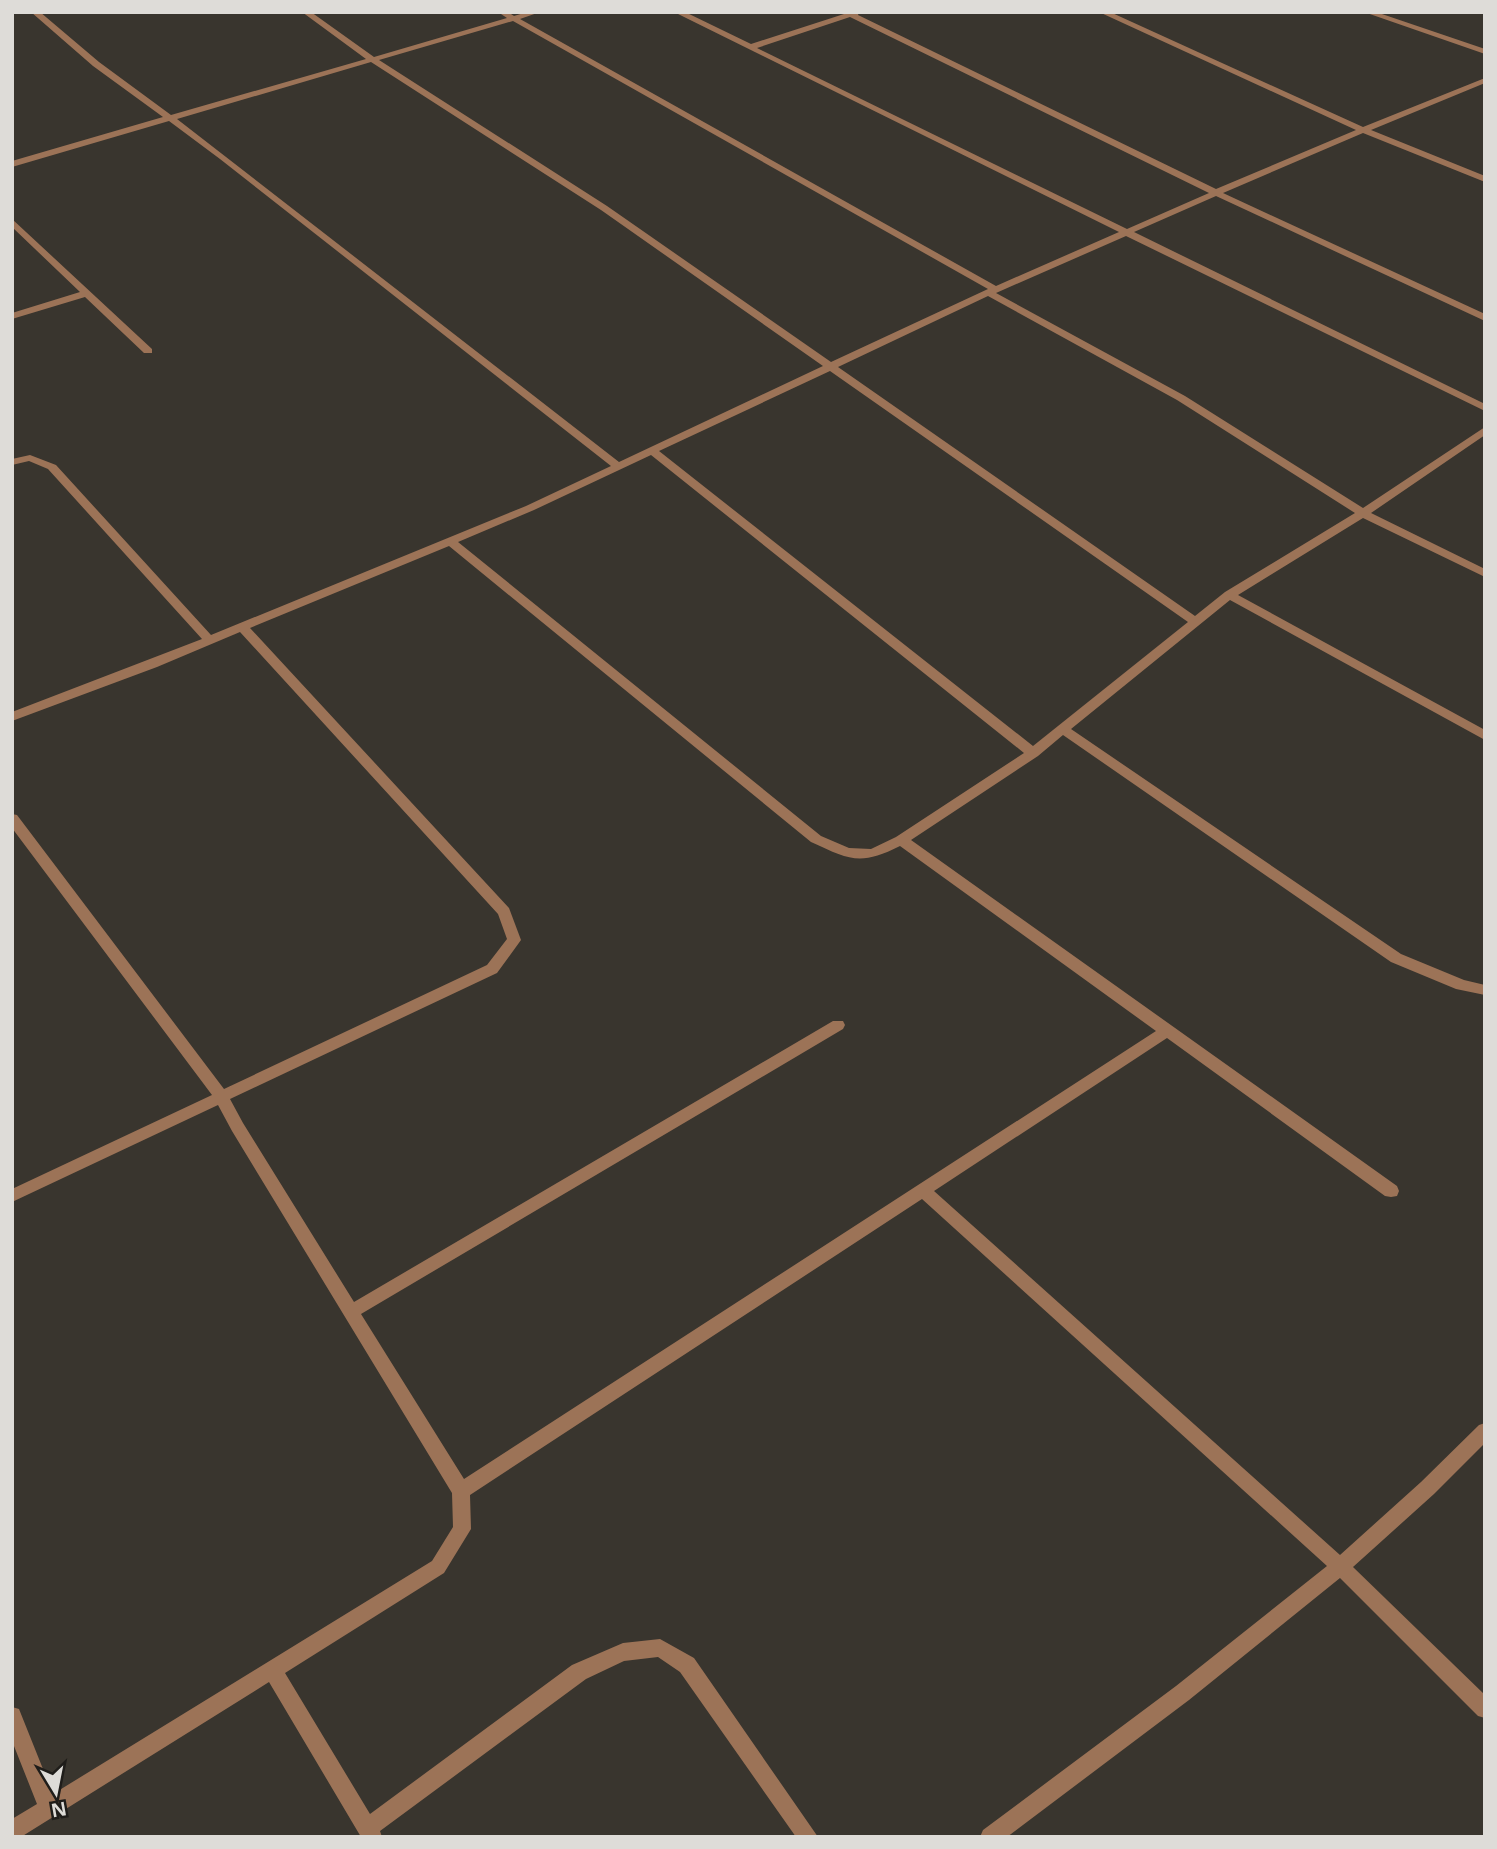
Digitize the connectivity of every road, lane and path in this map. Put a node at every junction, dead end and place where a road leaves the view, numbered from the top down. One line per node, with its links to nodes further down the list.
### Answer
1 (35, 12): 14 (street)
2 (306, 12): 12 (street)
3 (502, 12): 9 (street)
4 (537, 12): 9 (street)
5 (678, 12): 10 (street)
6 (1104, 12): 15 (street)
7 (1368, 12): 11 (street)
8 (851, 13): 10 (street); 18 (street)
9 (514, 19): 12 (street); 21 (street)
10 (751, 47): 20 (street)
11 (1485, 52)
12 (373, 60): 14 (street); 26 (street)
13 (1485, 80): 15 (street)
14 (172, 119): 16 (street); 31 (street)
15 (1363, 130): 17 (street); 18 (street)
16 (12, 164)
17 (1485, 179)
18 (1216, 193): 20 (street); 24 (street)
19 (12, 222): 22 (street)
20 (1128, 232): 21 (street); 27 (street)
21 (992, 291): 26 (street); 32 (street)
22 (87, 293): 23 (street); 25 (street)
23 (12, 316)
24 (1485, 317)
25 (148, 351)
26 (828, 368): 29 (street); 36 (street)
27 (1485, 408)
28 (1485, 430): 32 (street)
29 (652, 451): 31 (street); 42 (street)
30 (12, 462): 38 (street)
31 (618, 466): 33 (street)
32 (1363, 513): 34 (street); 35 (street)
33 (450, 541): 37 (street); 44 (street)
34 (1485, 574)
35 (1229, 595): 36 (street); 41 (street)
36 (1195, 622): 40 (street)
37 (242, 627): 38 (street); 48 (street)
38 (209, 640): 39 (street)
39 (12, 717)
40 (1064, 730): 42 (street); 45 (street)
41 (1485, 736)
42 (1033, 753): 44 (street)
43 (12, 818): 48 (street)
44 (901, 840): 47 (street)
45 (1485, 990)
46 (838, 1025): 52 (street)
47 (1167, 1031): 49 (street); 50 (street)
48 (222, 1096): 51 (street); 52 (street)
49 (923, 1191): 54 (street); 55 (street)
50 (1391, 1191)
51 (12, 1196)
52 (351, 1312): 54 (street)
53 (1485, 1431): 55 (street)
54 (461, 1491): 56 (street)
55 (1342, 1568): 57 (street); 63 (street)
56 (272, 1669): 59 (street); 61 (street)
57 (1485, 1709)
58 (12, 1716): 59 (street)
59 (48, 1807): 60 (street)
60 (12, 1831)
61 (370, 1832): 62 (street)
62 (808, 1837)
63 (990, 1837)

